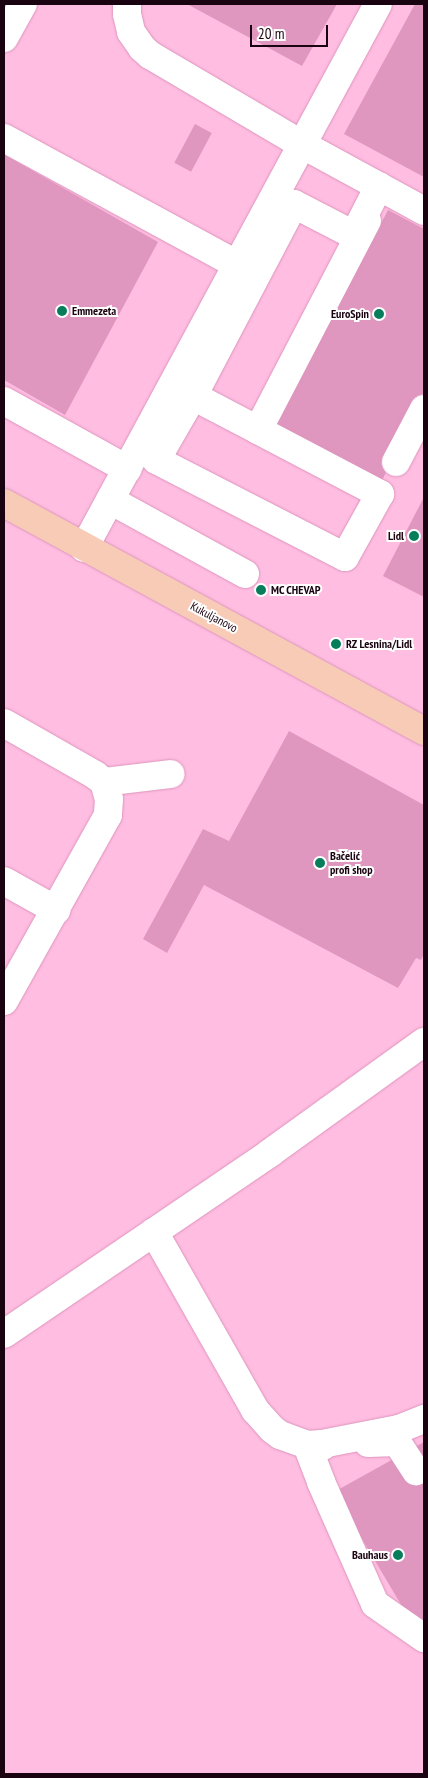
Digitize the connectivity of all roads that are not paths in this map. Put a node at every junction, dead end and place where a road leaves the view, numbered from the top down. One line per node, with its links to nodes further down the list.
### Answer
1 (23, 4): 4 (street)
2 (127, 4): 6 (street)
3 (378, 4): 6 (street)
4 (4, 38)
5 (4, 138): 9 (street)
6 (303, 145): 7 (street); 9 (street)
7 (381, 188): 8 (street); 10 (street); 13 (street)
8 (424, 211)
9 (238, 265): 10 (street)
10 (183, 391): 13 (street); 13 (street); 15 (street)
11 (4, 401): 15 (street)
12 (424, 409): 14 (street)
13 (258, 430)
14 (396, 462)
15 (127, 469): 16 (street)
16 (110, 500): 18 (street); 19 (street)
17 (4, 503): 18 (main road, Kukuljanovo)
18 (84, 548): 21 (main road, Kukuljanovo)
19 (245, 574)
20 (4, 723): 23 (street)
21 (424, 731)
22 (171, 774): 23 (street)
23 (104, 782): 25 (street)
24 (4, 881): 25 (street)
25 (56, 910): 26 (street)
26 (4, 1001)
27 (424, 1042): 28 (street)
28 (154, 1232): 29 (street); 31 (street)
29 (4, 1334)
30 (424, 1419): 31 (street)
31 (307, 1445): 32 (street); 33 (street)
32 (416, 1471)
33 (424, 1638)

